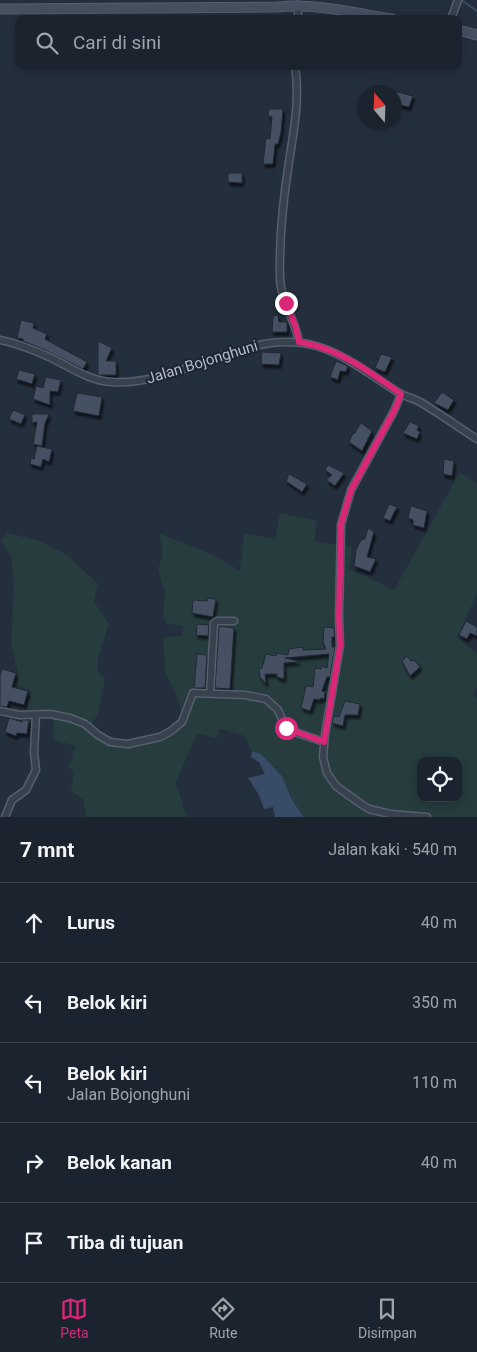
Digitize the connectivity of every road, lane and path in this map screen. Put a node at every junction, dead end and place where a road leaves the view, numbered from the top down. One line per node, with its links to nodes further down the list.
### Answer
1 (457, 1): 7 (street)
2 (128, 4): 3 (street); 4 (street)
3 (298, 5): 5 (street); 6 (street)
4 (0, 9)
5 (298, 15)
6 (372, 15)
7 (452, 15)
8 (462, 31): 9 (street)
9 (477, 35)
10 (295, 70): 12 (street)
11 (0, 340): 12 (street, Jalan Bojonghuni)
12 (299, 342): 13 (street, Jalan Bojonghuni)
13 (401, 394): 14 (street, Jalan Bojonghuni); 19 (street)
14 (477, 439)
15 (234, 621): 16 (street)
16 (210, 693): 18 (street); 19 (street)
17 (0, 710): 18 (street)
18 (36, 715): 20 (street)
19 (324, 742): 21 (street)
20 (5, 817)
21 (426, 817)

